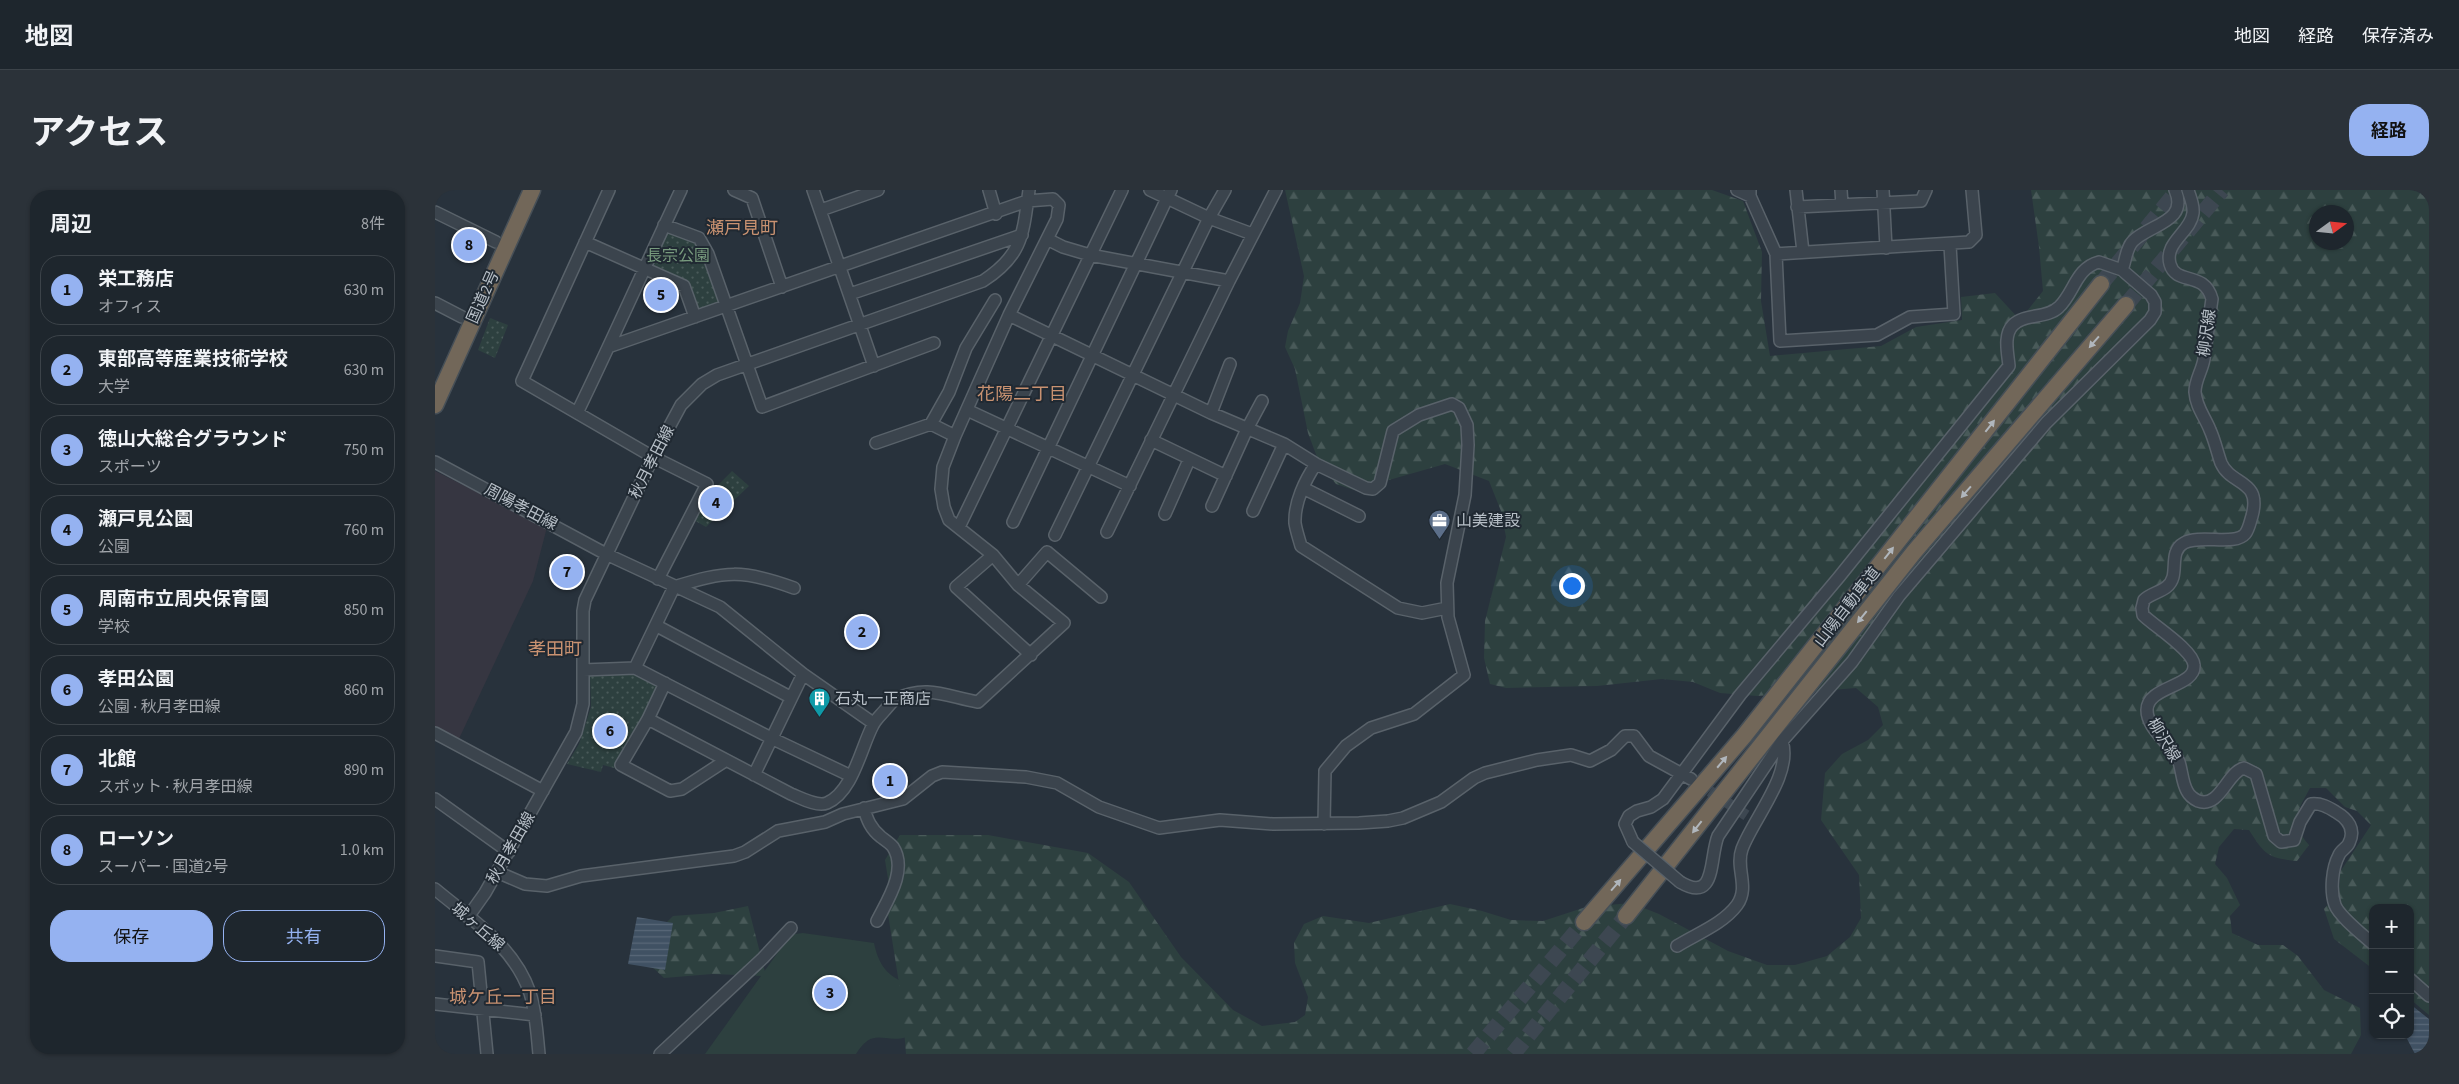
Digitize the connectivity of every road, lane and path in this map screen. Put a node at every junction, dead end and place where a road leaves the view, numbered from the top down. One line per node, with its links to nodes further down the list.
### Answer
1 (519, 190): 35 (highway, 国道2号)
2 (532, 190): 70 (highway, 国道2号)
3 (609, 190): 36 (street)
4 (681, 190): 31 (street)
5 (734, 190): 49 (street)
6 (813, 190): 27 (street)
7 (878, 190): 27 (street)
8 (989, 190): 29 (street)
9 (1122, 190): 41 (street)
10 (1150, 190): 22 (street)
11 (1225, 190): 30 (street)
12 (1276, 190): 32 (street)
13 (1737, 190): 21 (street)
14 (1796, 190): 26 (street)
15 (1841, 190): 25 (street)
16 (1883, 190): 24 (street)
17 (1925, 190): 24 (street)
18 (1972, 190): 37 (street)
19 (2175, 190): 45 (street)
20 (2188, 190): 134 (street, 柳沢線)
21 (1750, 193): 40 (street)
22 (1169, 194): 30 (street); 42 (street)
23 (1028, 196): 29 (street); 33 (street, 秋月孝田線); 34 (street)
24 (1883, 203): 25 (street); 38 (street)
25 (1842, 205): 26 (street)
26 (1797, 207): 39 (street)
27 (821, 210): 44 (street)
28 (435, 212): 35 (street)
29 (996, 214): 44 (street)
30 (1209, 218): 32 (street); 46 (street)
31 (664, 225): 43 (street); 53 (street)
32 (1253, 234): 47 (street)
33 (1022, 235): 50 (street); 58 (street, 秋月孝田線)
34 (1047, 239): 41 (street); 55 (street)
35 (496, 242): 56 (highway, 国道2号)
36 (585, 242): 43 (street); 72 (street)
37 (1950, 245): 38 (street); 40 (street)
38 (1887, 248): 39 (street)
39 (1803, 252): 40 (street)
40 (1776, 254)
41 (1090, 255): 42 (street); 59 (street)
42 (1136, 263): 46 (street); 62 (street)
43 (643, 267): 57 (street); 61 (street)
44 (839, 267): 49 (street); 50 (street)
45 (2122, 270): 117 (street); 121 (street)
46 (1182, 272): 47 (street); 66 (street)
47 (1229, 281): 68 (street)
48 (2101, 284): 132 (highway, 山陽自動車道, one-way to 48)
49 (782, 287): 53 (street)
50 (850, 294): 58 (street)
51 (995, 300): 74 (street)
52 (435, 303): 56 (street)
53 (725, 305): 57 (street); 63 (street)
54 (2126, 305): 129 (highway, 山陽自動車道, one-way to 129)
55 (1009, 315): 59 (street); 71 (street)
56 (462, 317): 67 (highway, 国道2号)
57 (695, 317): 61 (street)
58 (859, 324): 63 (street, 秋月孝田線); 65 (street)
59 (1051, 335): 62 (street); 75 (street)
60 (934, 343): 65 (street)
61 (611, 346): 72 (street)
62 (1092, 356): 66 (street); 81 (street)
63 (745, 364): 65 (street); 82 (street, 秋月孝田線)
64 (1230, 364): 73 (street)
65 (874, 366)
66 (1134, 374): 68 (street); 86 (street)
67 (435, 378)
68 (1173, 394): 73 (street); 78 (street)
69 (1262, 401): 76 (street)
70 (435, 405)
71 (967, 410): 75 (street); 77 (street)
72 (577, 413): 82 (street)
73 (1211, 413): 76 (street)
74 (931, 424): 77 (street); 79 (street)
75 (1007, 429): 81 (street); 95 (street)
76 (1247, 429): 80 (street); 87 (street)
77 (955, 436): 95 (street)
78 (1151, 440): 83 (street); 88 (street)
79 (876, 443)
80 (1284, 444): 85 (street); 91 (street)
81 (1048, 448): 86 (street); 94 (street)
82 (653, 457): 98 (street, 秋月孝田線); 100 (street)
83 (1189, 460): 87 (street); 92 (street)
84 (435, 462): 98 (street, 周陽孝田線)
85 (1316, 464): 89 (street); 105 (street)
86 (1088, 468): 88 (street); 97 (street)
87 (1226, 476): 90 (street)
88 (1130, 486): 96 (street)
89 (1303, 488): 93 (street); 105 (street)
90 (1212, 506)
91 (1253, 511)
92 (1165, 514)
93 (1359, 516)
94 (1013, 522)
95 (959, 526): 99 (street)
96 (1107, 532)
97 (1055, 535)
98 (606, 554): 100 (street, 周陽孝田線); 109 (street, 秋月孝田線)
99 (993, 556): 101 (street); 107 (street)
100 (659, 579): 102 (street, 周陽孝田線)
101 (1018, 585): 104 (street); 107 (street)
102 (674, 586): 103 (street); 106 (street); 110 (street, 周陽孝田線)
103 (794, 588)
104 (1101, 597)
105 (1447, 608): 125 (street)
106 (657, 626): 108 (street); 112 (street)
107 (1031, 655): 114 (street)
108 (635, 668): 109 (street); 111 (street)
109 (583, 670): 122 (street, 秋月孝田線)
110 (803, 674): 112 (street); 114 (street, 周陽孝田線)
111 (665, 683): 113 (street); 116 (street)
112 (790, 697): 116 (street)
113 (648, 719): 118 (street); 118 (street)
114 (873, 723): 120 (street)
115 (435, 733): 122 (street)
116 (771, 738): 119 (street); 120 (street)
117 (1782, 741): 121 (street, bridge); 135 (street)
118 (725, 762): 119 (street)
119 (754, 775): 120 (street)
120 (851, 776)
121 (1686, 777): 125 (street)
122 (543, 791): 126 (street, 秋月孝田線)
123 (435, 798): 126 (street)
124 (864, 808): 125 (street); 127 (street); 131 (street)
125 (1324, 824)
126 (509, 852): 127 (street, 秋月孝田線)
127 (497, 872): 130 (street, 秋月孝田線)
128 (435, 890): 130 (street, 城ヶ丘線)
129 (1626, 916)
130 (468, 917): 141 (street, 城ヶ丘線)
131 (877, 921)
132 (1584, 922)
133 (791, 928): 144 (street)
134 (2369, 940)
135 (1677, 946)
136 (435, 956): 140 (street)
137 (2414, 983): 138 (street)
138 (2429, 996)
139 (435, 1004): 140 (street)
140 (483, 1010): 141 (street); 142 (street)
141 (535, 1015): 143 (street, 城ヶ丘線)
142 (487, 1054)
143 (539, 1054)
144 (660, 1054)

